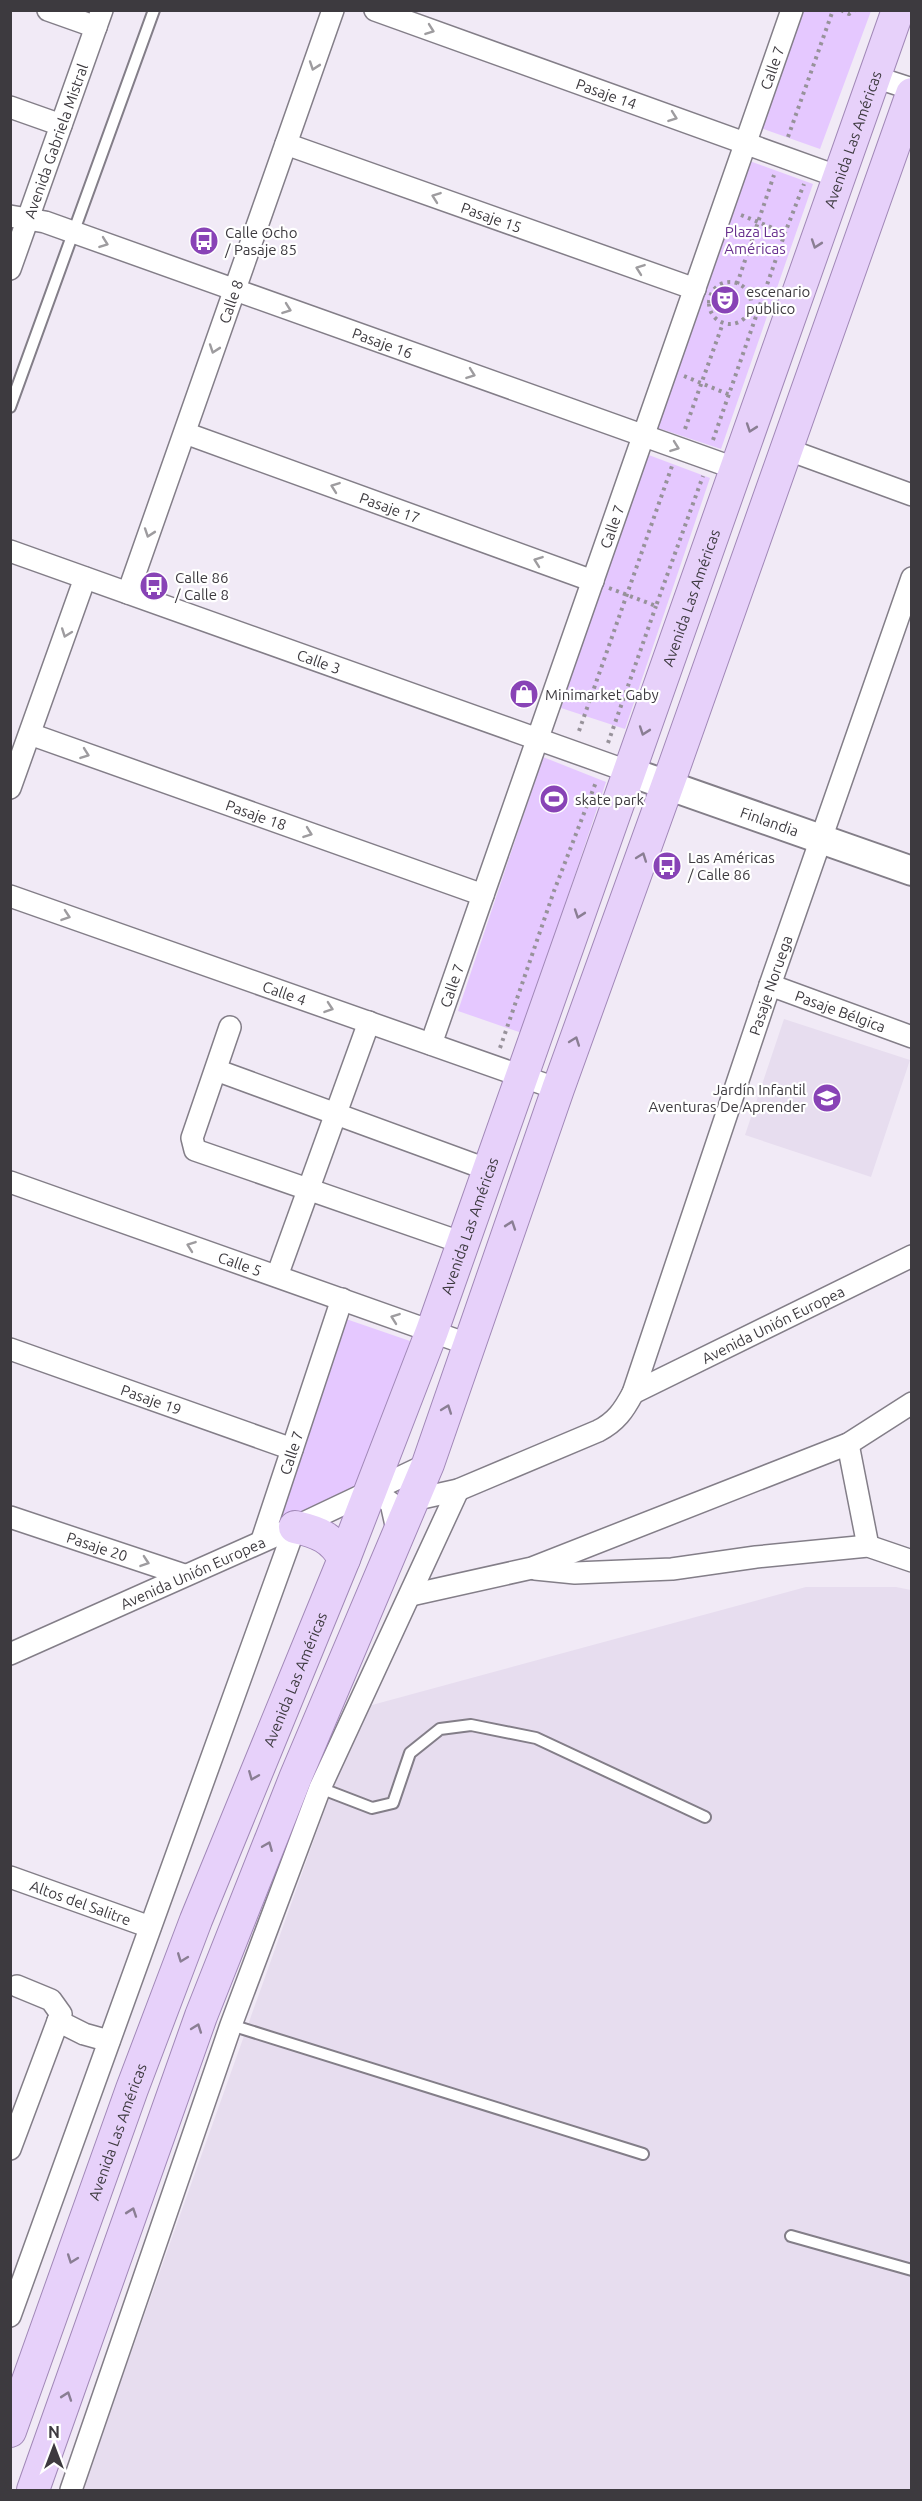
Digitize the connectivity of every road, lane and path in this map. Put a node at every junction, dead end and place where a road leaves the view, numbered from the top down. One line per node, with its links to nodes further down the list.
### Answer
1 (48, 10): 9 (street)
2 (154, 10): 21 (lane)
3 (333, 10): 15 (street, Calle 8, one-way to 15)
4 (375, 10): 16 (street, Pasaje 14, one-way to 16)
5 (792, 10): 16 (street, Calle 7)
6 (841, 10): 7 (path)
7 (855, 10)
8 (898, 10): 10 (main road, Avenida Las Américas)
9 (99, 19): 14 (street, Avenida Gabriela Mistral)
10 (875, 76): 11 (street); 18 (main road, Avenida Las Américas)
11 (912, 89)
12 (912, 94): 35 (main road)
13 (10, 107): 14 (street)
14 (61, 125): 20 (street, Avenida Gabriela Mistral)
15 (286, 144): 24 (street, Pasaje 15, one-way to 15); 25 (street, Calle 8)
16 (745, 144): 18 (street, Pasaje 14); 19 (street, Calle 7)
17 (807, 177): 22 (path)
18 (839, 177): 37 (main road, Avenida Las Américas, one-way to 37)
19 (723, 207): 22 (path); 24 (street, Calle 7)
20 (19, 218): 21 (street, Pasaje 16); 23 (street, Avenida Gabriela Mistral)
21 (74, 233): 25 (street, Pasaje 16, one-way to 25); 30 (lane)
22 (785, 233): 29 (path)
23 (10, 269)
24 (695, 289): 27 (street, Calle 7)
25 (235, 290): 31 (street, Calle 8, one-way to 31); 32 (street, Pasaje 16, one-way to 32)
26 (723, 323): 26 (path); 28 (path)
27 (666, 371): 28 (path); 32 (street, Calle 7)
28 (701, 382): 29 (path); 33 (path)
29 (730, 395): 34 (path)
30 (10, 407)
31 (185, 433): 43 (street, Pasaje 17, one-way to 31); 44 (street, Calle 8, one-way to 44)
32 (644, 436): 37 (street, Pasaje 16, one-way to 37); 43 (street, Calle 7)
33 (682, 438)
34 (710, 449)
35 (786, 449): 39 (street); 53 (main road)
36 (673, 461): 45 (path)
37 (737, 469): 51 (main road, Avenida Las Américas, one-way to 51)
38 (705, 470): 46 (path)
39 (912, 495)
40 (10, 551): 41 (street, Calle 3)
41 (85, 578): 44 (street, Calle 3); 48 (street, one-way to 48)
42 (912, 578): 55 (street, Pasaje Noruega)
43 (593, 581): 45 (path); 49 (street, Calle 7)
44 (128, 593): 49 (street, Calle 3)
45 (627, 595): 46 (path); 47 (path)
46 (656, 606): 50 (path)
47 (579, 731)
48 (30, 734): 54 (street); 57 (street, Pasaje 18, one-way to 57)
49 (538, 739): 51 (street, Calle 3); 57 (street, Calle 7)
50 (608, 743)
51 (630, 772): 53 (street, Finlandia); 66 (main road, Avenida Las Américas, one-way to 66)
52 (598, 777): 64 (path)
53 (668, 785): 55 (street, Finlandia); 67 (main road, one-way to 53)
54 (10, 788)
55 (821, 839): 56 (street, Finlandia); 59 (street, Pasaje Noruega)
56 (912, 871)
57 (483, 895): 63 (street, Calle 7)
58 (10, 896): 60 (street, Calle 4, one-way to 60)
59 (770, 985): 62 (street, Pasaje Bélgica); 79 (street, Pasaje Noruega)
60 (369, 1022): 63 (street, Calle 4); 68 (street)
61 (230, 1027): 65 (street)
62 (912, 1037)
63 (431, 1044): 64 (street, Calle 4)
64 (493, 1066): 66 (street, Calle 4)
65 (216, 1070): 68 (street); 71 (street)
66 (522, 1076): 67 (street, Calle 4); 69 (main road, Avenida Las Américas)
67 (558, 1089): 77 (main road, one-way to 67)
68 (334, 1114): 69 (street); 71 (street)
69 (489, 1170): 72 (main road, Avenida Las Américas)
70 (10, 1182): 74 (street, Calle 5, one-way to 70)
71 (307, 1188): 72 (street); 74 (street)
72 (464, 1243): 76 (main road, Avenida Las Américas)
73 (912, 1256): 79 (street, Avenida Unión Europea)
74 (277, 1276): 75 (street, Calle 5)
75 (342, 1299): 76 (street, Calle 5, one-way to 75); 82 (street, Calle 7)
76 (432, 1331): 77 (street, Calle 5); 84 (main road, Avenida Las Américas)
77 (470, 1345): 83 (main road, one-way to 77)
78 (10, 1349): 82 (street, Pasaje 19)
79 (633, 1393): 85 (street, Pasaje Noruega)
80 (912, 1403): 81 (street)
81 (848, 1444): 91 (street); 94 (street)
82 (292, 1449): 90 (street, Calle 7)
83 (428, 1464): 84 (street, Avenida Unión Europea); 86 (main road)
84 (371, 1489): 88 (street, Avenida Unión Europea); 89 (street); 92 (main road, Avenida Las Américas)
85 (458, 1490): 86 (street, Pasaje Noruega); 96 (street)
86 (414, 1500): 89 (main road)
87 (10, 1516): 95 (street, Pasaje 20, one-way to 95)
88 (295, 1527): 90 (street, Avenida Unión Europea); 92 (main road); 101 (street)
89 (399, 1536): 112 (main road, one-way to 89)
90 (262, 1540): 95 (street, Avenida Unión Europea)
91 (868, 1546): 93 (street); 94 (street)
92 (344, 1559): 111 (main road, Avenida Las Américas, one-way to 111)
93 (912, 1561)
94 (532, 1568): 96 (street)
95 (184, 1575): 97 (street, Avenida Unión Europea)
96 (411, 1594): 98 (street)
97 (10, 1654)
98 (320, 1788): 99 (lane); 104 (street)
99 (705, 1817)
100 (10, 1877): 101 (street, Altos del Salitre)
101 (150, 1927): 105 (street)
102 (17, 1986): 103 (street)
103 (58, 2021): 105 (street); 106 (street)
104 (231, 2025): 107 (lane); 113 (street)
105 (109, 2041): 110 (street)
106 (10, 2149)
107 (643, 2154)
108 (791, 2236): 109 (lane)
109 (912, 2270)
110 (10, 2316)
111 (10, 2431)
112 (33, 2490)
113 (71, 2490)

